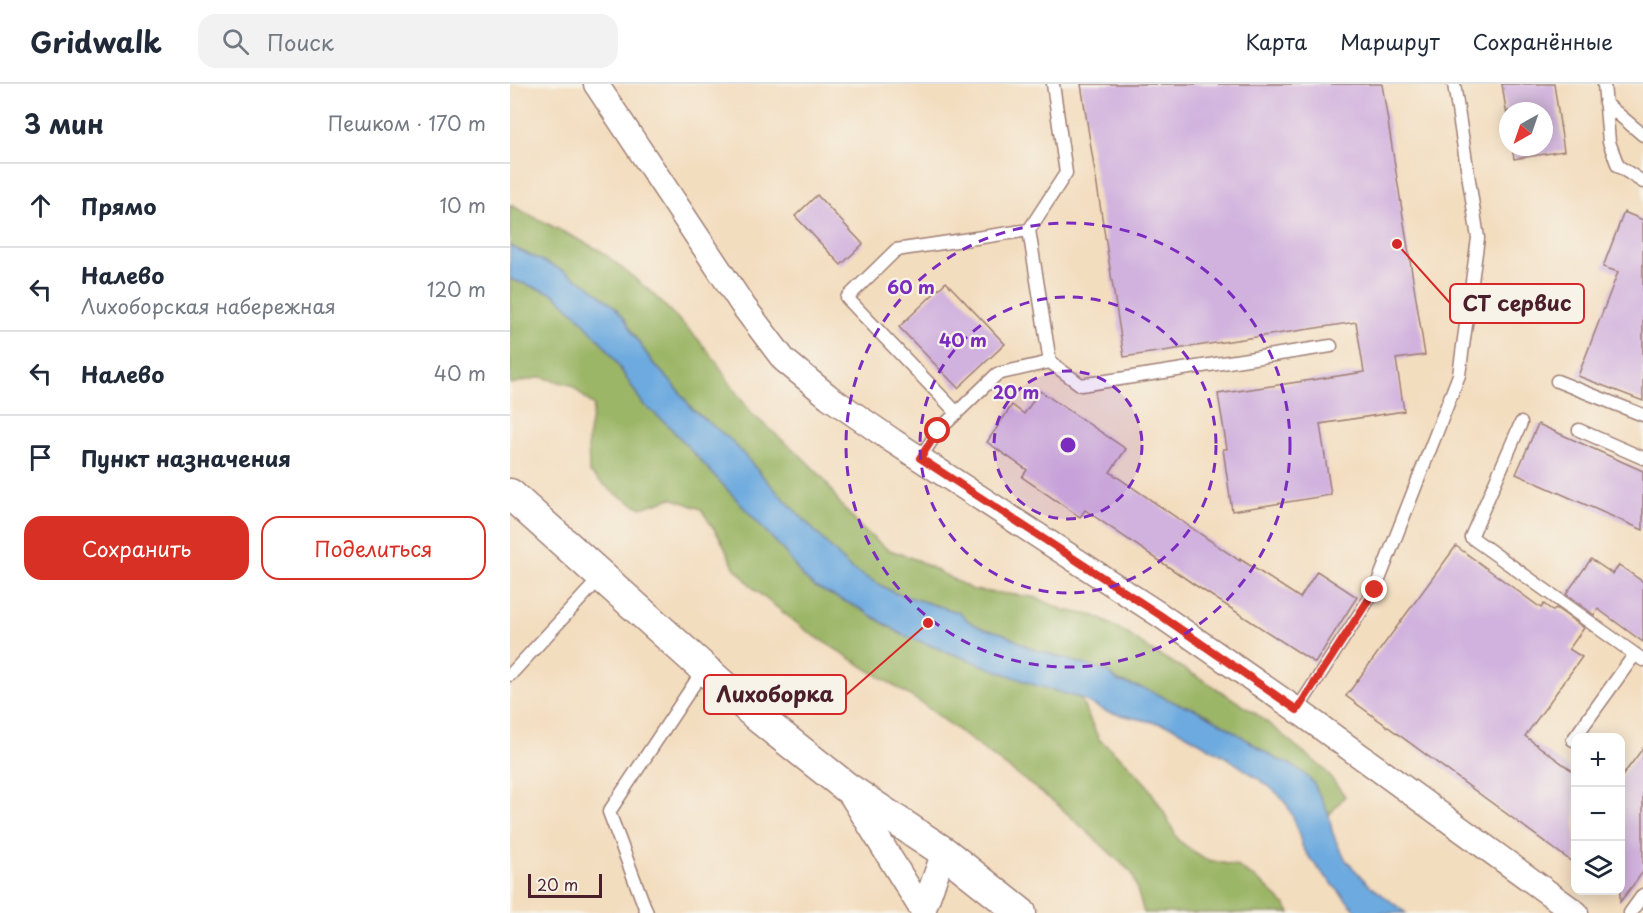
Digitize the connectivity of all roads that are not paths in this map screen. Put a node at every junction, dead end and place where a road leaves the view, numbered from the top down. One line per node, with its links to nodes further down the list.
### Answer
1 (596, 84): 16 (street)
2 (1053, 84): 8 (lane)
3 (1455, 84): 23 (lane)
4 (1604, 84): 5 (lane)
5 (1605, 103): 6 (lane); 7 (lane)
6 (1643, 135)
7 (1643, 182)
8 (1029, 230): 10 (lane); 12 (lane)
9 (1331, 346): 10 (lane)
10 (1050, 362): 12 (lane)
11 (1557, 381): 13 (lane)
12 (957, 412): 16 (lane)
13 (1643, 415)
14 (1521, 423): 20 (lane)
15 (1579, 430): 17 (lane)
16 (920, 458): 23 (street)
17 (1643, 458)
18 (512, 500): 19 (street)
19 (601, 577): 21 (street); 22 (lane)
20 (1639, 657): 24 (lane)
21 (704, 669): 25 (street); 29 (lane)
22 (510, 675)
23 (1297, 710): 31 (street)
24 (1579, 733)
25 (846, 787): 26 (street); 28 (street)
26 (944, 852): 28 (street); 30 (street)
27 (1643, 895): 32 (lane)
28 (923, 912)
29 (647, 913)
30 (1021, 913)
31 (1576, 913)
32 (1630, 913)

